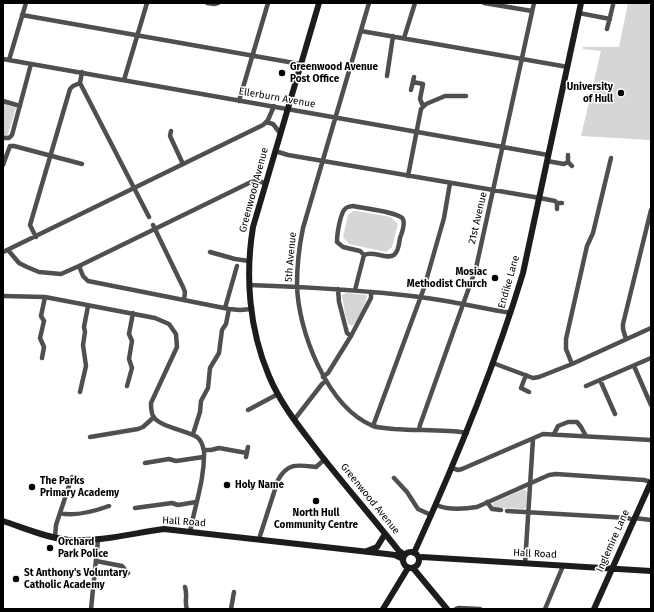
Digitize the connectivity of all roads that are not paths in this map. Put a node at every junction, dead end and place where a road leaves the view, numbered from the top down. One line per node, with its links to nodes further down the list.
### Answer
1 (26, 3): 15 (street)
2 (147, 3): 19 (street)
3 (207, 3): 4 (street)
4 (218, 3)
5 (268, 3): 22 (street)
6 (318, 3): 27 (street, Greenwood Avenue)
7 (369, 3): 18 (street, 5th Avenue)
8 (415, 3): 21 (street)
9 (484, 3): 13 (street)
10 (534, 3): 13 (street, 21st Avenue)
11 (581, 3): 14 (street, Endike Lane)
12 (613, 5): 16 (street)
13 (532, 11): 23 (street, 21st Avenue)
14 (579, 13): 16 (street); 28 (street, Endike Lane)
15 (22, 15): 19 (street); 25 (street)
16 (610, 20): 17 (street)
17 (607, 29)
18 (361, 31): 20 (street); 41 (street, 5th Avenue)
19 (138, 34): 22 (street); 31 (street)
20 (393, 36): 21 (street); 30 (street)
21 (404, 38): 23 (street)
22 (253, 56): 27 (street); 36 (street)
23 (522, 58): 28 (street); 47 (street, 21st Avenue)
24 (3, 59): 25 (street, Ellerburn Avenue)
25 (9, 60): 26 (street, Ellerburn Avenue)
26 (31, 64): 29 (street, Ellerburn Avenue); 37 (street)
27 (300, 64): 40 (street, Greenwood Avenue)
28 (568, 67): 51 (street, Endike Lane)
29 (82, 72): 31 (street, Ellerburn Avenue); 32 (street)
30 (387, 76)
31 (124, 80): 36 (street, Ellerburn Avenue)
32 (80, 83): 50 (street); 62 (street)
33 (411, 90): 39 (street)
34 (466, 96): 39 (street)
35 (3, 101): 37 (street)
36 (239, 101): 38 (street, Ellerburn Avenue)
37 (20, 106): 46 (street)
38 (274, 106): 40 (street, Ellerburn Avenue); 42 (street)
39 (423, 106): 44 (street)
40 (287, 109): 41 (street, Ellerburn Avenue); 45 (street, Greenwood Avenue)
41 (336, 117): 44 (street, Ellerburn Avenue); 53 (street, 5th Avenue)
42 (266, 122): 45 (street); 56 (street)
43 (171, 131): 56 (street)
44 (416, 131): 47 (street, Ellerburn Avenue); 59 (street)
45 (280, 133): 48 (street, Greenwood Avenue)
46 (3, 138)
47 (503, 146): 51 (street, Ellerburn Avenue); 63 (street, 21st Avenue)
48 (275, 151): 53 (street); 60 (street, Greenwood Avenue)
49 (568, 155): 54 (street)
50 (50, 156): 55 (street); 57 (street); 69 (street)
51 (548, 158): 54 (street, Ellerburn Avenue); 64 (street, Endike Lane)
52 (611, 158): 97 (street)
53 (322, 160): 59 (street); 77 (street, 5th Avenue)
54 (568, 162): 58 (street)
55 (82, 164)
56 (183, 164): 62 (street)
57 (3, 165)
58 (572, 166)
59 (408, 176): 61 (street)
60 (265, 183): 68 (street); 73 (street, Greenwood Avenue)
61 (450, 183): 63 (street); 83 (street)
62 (135, 188): 67 (street); 69 (street)
63 (493, 191): 64 (street); 85 (street, 21st Avenue)
64 (540, 198): 65 (street); 90 (street, Endike Lane)
65 (559, 205)
66 (651, 210): 93 (street)
67 (149, 217)
68 (154, 227): 74 (street); 84 (street)
69 (36, 237): 70 (street)
70 (5, 251): 74 (street)
71 (210, 252): 73 (street)
72 (364, 255): 72 (street); 79 (street)
73 (249, 260): 76 (street, Greenwood Avenue)
74 (79, 266): 84 (street)
75 (238, 269): 87 (street)
76 (249, 286): 77 (street); 88 (street, Greenwood Avenue)
77 (297, 286): 78 (street); 100 (street, 5th Avenue)
78 (338, 288): 79 (street); 92 (street)
79 (355, 290): 80 (street)
80 (371, 292): 83 (street); 92 (street)
81 (3, 296): 82 (street)
82 (45, 297): 86 (street); 94 (street)
83 (421, 297): 85 (street); 112 (street)
84 (184, 300): 87 (street)
85 (463, 304): 90 (street); 113 (street, 21st Avenue)
86 (88, 306): 89 (street); 104 (street)
87 (227, 309): 88 (street); 115 (street)
88 (251, 309): 106 (street, Greenwood Avenue)
89 (133, 313): 102 (street); 110 (street)
90 (511, 313): 96 (street, Endike Lane)
91 (651, 328): 93 (street)
92 (351, 336): 100 (street)
93 (626, 339): 97 (street)
94 (42, 358)
95 (651, 358): 98 (street)
96 (493, 363): 99 (street); 114 (street, Endike Lane)
97 (572, 364): 99 (street)
98 (634, 366): 101 (street); 107 (street)
99 (526, 375): 105 (street)
100 (325, 379): 111 (street); 112 (street, 5th Avenue)
101 (600, 380): 103 (street); 109 (street)
102 (127, 386)
103 (586, 386)
104 (80, 392)
105 (529, 392)
106 (278, 394): 108 (street); 111 (street, Greenwood Avenue)
107 (651, 405)
108 (248, 410)
109 (613, 412)
110 (154, 417): 115 (street); 118 (street)
111 (294, 420): 124 (street, Greenwood Avenue)
112 (373, 426): 113 (street, 5th Avenue)
113 (419, 430): 114 (street, 5th Avenue)
114 (466, 433): 126 (street, Endike Lane)
115 (193, 434): 122 (street)
116 (554, 434): 117 (street); 117 (street); 119 (street)
117 (586, 436): 120 (street)
118 (90, 437)
119 (532, 438): 126 (street); 130 (street)
120 (651, 440)
121 (248, 447): 122 (street)
122 (204, 450): 123 (street)
123 (203, 457): 125 (street); 131 (street)
124 (325, 459): 145 (street, Greenwood Avenue); 147 (street)
125 (145, 463)
126 (452, 468): 133 (street, Endike Lane)
127 (72, 478): 139 (street)
128 (394, 478): 140 (street)
129 (651, 482): 130 (street); 141 (street, Inglemire Lane)
130 (531, 483): 132 (street); 138 (street)
131 (196, 502): 135 (street); 144 (street)
132 (487, 502): 133 (street); 136 (street)
133 (436, 505): 140 (street, Endike Lane)
134 (109, 506): 139 (street)
135 (135, 508)
136 (501, 510)
137 (507, 511): 138 (street)
138 (529, 512): 141 (street); 154 (street)
139 (60, 513): 146 (street)
140 (431, 515): 150 (street, Endike Lane)
141 (634, 519): 142 (street); 157 (street, Inglemire Lane)
142 (651, 520)
143 (3, 522): 146 (street, Hall Road)
144 (190, 532): 147 (street, Hall Road); 148 (street, Hall Road)
145 (385, 534): 149 (street); 151 (street, Greenwood Avenue)
146 (55, 537): 148 (street, Hall Road)
147 (259, 539): 149 (street, Hall Road)
148 (98, 540): 153 (street)
149 (366, 551): 151 (street, Hall Road)
150 (414, 552): 151 (street); 152 (street)
151 (404, 557): 156 (street)
152 (419, 558): 154 (street, Hall Road); 156 (street)
153 (96, 561): 159 (street); 162 (street)
154 (525, 564): 155 (street, Hall Road)
155 (563, 566): 157 (street, Hall Road); 169 (street)
156 (410, 568): 165 (street); 166 (street)
157 (613, 569): 158 (street, Hall Road); 170 (street, Inglemire Lane)
158 (651, 571)
159 (128, 573)
160 (185, 587): 163 (street)
161 (234, 592): 164 (street)
162 (91, 609)
163 (187, 609)
164 (231, 609)
165 (383, 609)
166 (447, 609)
167 (456, 609): 168 (street)
168 (480, 609)
169 (545, 609)
170 (594, 609)

